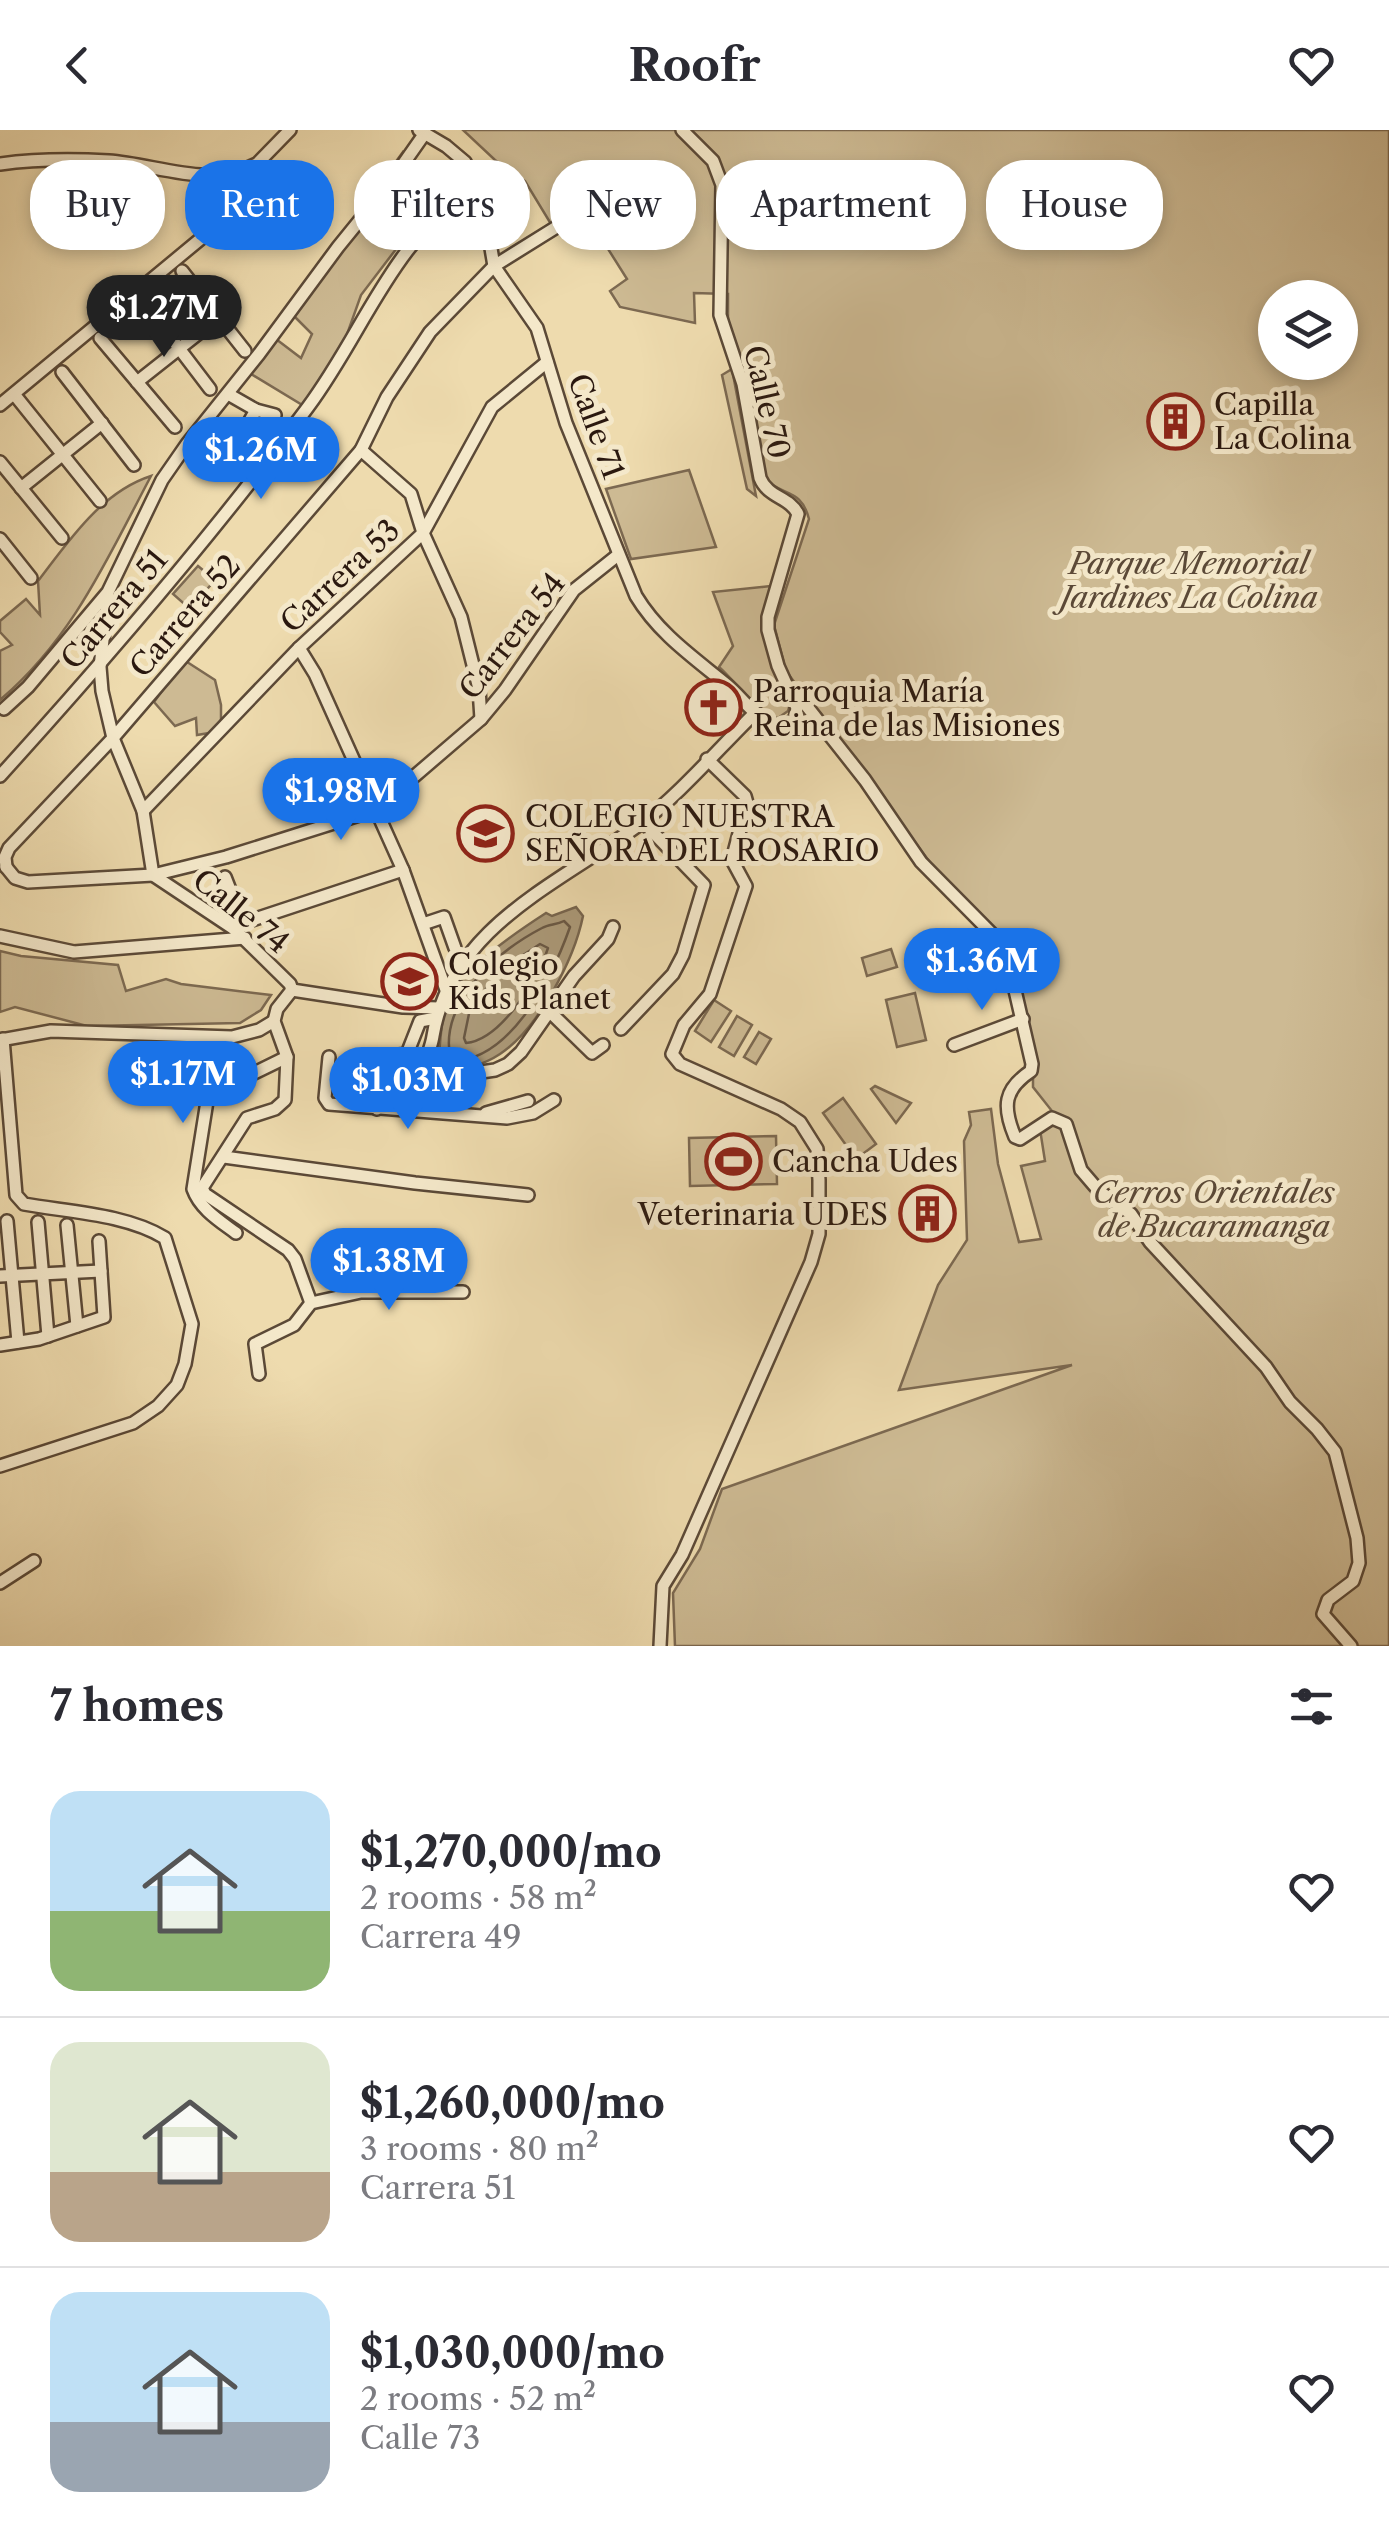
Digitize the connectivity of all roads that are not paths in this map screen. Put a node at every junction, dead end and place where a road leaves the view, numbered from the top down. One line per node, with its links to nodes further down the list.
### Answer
1 (290, 130): 4 (street)
2 (682, 130): 45 (street, Calle 70)
3 (422, 132): 5 (street, Calle 71); 24 (street)
4 (259, 160)
5 (460, 160)
6 (0, 164): 7 (street)
7 (185, 172)
8 (550, 231): 12 (street, Carrera 52)
9 (188, 250): 14 (street)
10 (408, 250): 44 (street, Carrera 51)
11 (491, 250): 12 (street, Calle 71)
12 (494, 266): 19 (street, Calle 71); 31 (street, Carrera 52)
13 (182, 271): 15 (street)
14 (137, 293): 17 (street); 23 (street)
15 (218, 318): 17 (street); 18 (street)
16 (100, 338): 21 (street)
17 (180, 348): 21 (street); 22 (street)
18 (245, 351)
19 (547, 362): 37 (street, Carrera 53); 40 (street, Calle 71)
20 (62, 372): 28 (street)
21 (136, 382): 29 (street)
22 (210, 389)
23 (14, 394): 25 (street); 32 (street)
24 (228, 394): 26 (street); 42 (street)
25 (0, 405)
26 (256, 410): 27 (street); 30 (street)
27 (274, 415)
28 (102, 423): 32 (street); 34 (street)
29 (174, 427)
30 (237, 443)
31 (360, 450): 37 (street); 52 (street, Carrera 52)
32 (62, 455): 35 (street); 36 (street)
33 (0, 462): 35 (street)
34 (134, 465)
35 (21, 488): 38 (street)
36 (100, 501)
37 (423, 533): 43 (street, Carrera 53); 50 (street)
38 (62, 538)
39 (0, 540): 41 (street)
40 (618, 554): 49 (street, Calle 71); 50 (street, Carrera 54)
41 (31, 578)
42 (108, 592): 44 (street, Calle 74); 47 (street)
43 (299, 648): 55 (street); 56 (street, Carrera 53)
44 (100, 667): 52 (street, Calle 74); 54 (street, Carrera 51)
45 (782, 675): 46 (street, Calle 70); 48 (street, Calle 70)
46 (794, 696): 49 (street); 51 (street)
47 (4, 709)
48 (815, 716): 51 (street); 71 (street, Calle 70)
49 (761, 717): 51 (street, Calle 71); 53 (street)
50 (480, 719): 55 (street, Carrera 54)
51 (786, 726)
52 (113, 738): 56 (street, Calle 74); 58 (street, Carrera 52)
53 (708, 759): 57 (street); 106 (street)
54 (0, 776)
55 (375, 810): 59 (street); 60 (street, Carrera 54)
56 (144, 811): 60 (street, Calle 74)
57 (643, 822): 68 (street); 73 (street)
58 (3, 866): 60 (street, Carrera 54)
59 (404, 870): 62 (street); 64 (street)
60 (153, 874): 64 (street, Calle 74)
61 (224, 878): 64 (street)
62 (423, 924): 66 (street); 68 (street)
63 (613, 926): 69 (street)
64 (240, 930): 65 (street); 67 (street, Calle 74)
65 (0, 936)
66 (455, 948)
67 (292, 990): 70 (street); 72 (street, Calle 74)
68 (446, 990): 70 (street)
69 (549, 1011): 70 (street); 75 (street)
70 (436, 1017): 83 (street)
71 (1023, 1019): 76 (street); 107 (street, Calle 70)
72 (274, 1020): 74 (street); 78 (street)
73 (621, 1029)
74 (1, 1040): 103 (street)
75 (603, 1045)
76 (954, 1045)
77 (330, 1057): 83 (street)
78 (288, 1058): 80 (street); 85 (street)
79 (182, 1076): 80 (street)
80 (215, 1082): 90 (street)
81 (554, 1100): 84 (street)
82 (528, 1101): 84 (street)
83 (377, 1108): 84 (street)
84 (478, 1116)
85 (224, 1157): 86 (street); 97 (street)
86 (528, 1194)
87 (7, 1221): 95 (street)
88 (38, 1222): 94 (street)
89 (67, 1225): 93 (street)
90 (236, 1233)
91 (99, 1241): 92 (street)
92 (101, 1271): 93 (street); 98 (street)
93 (70, 1273): 94 (street); 98 (street)
94 (42, 1274): 95 (street); 99 (street)
95 (6, 1276): 100 (street)
96 (462, 1292): 97 (street)
97 (310, 1304): 102 (street)
98 (77, 1326): 99 (street)
99 (48, 1336): 100 (street)
100 (18, 1342): 101 (street)
101 (0, 1345)
102 (260, 1374)
103 (0, 1466)
104 (34, 1560): 105 (street)
105 (0, 1584)
106 (660, 1646)
107 (1351, 1646)

